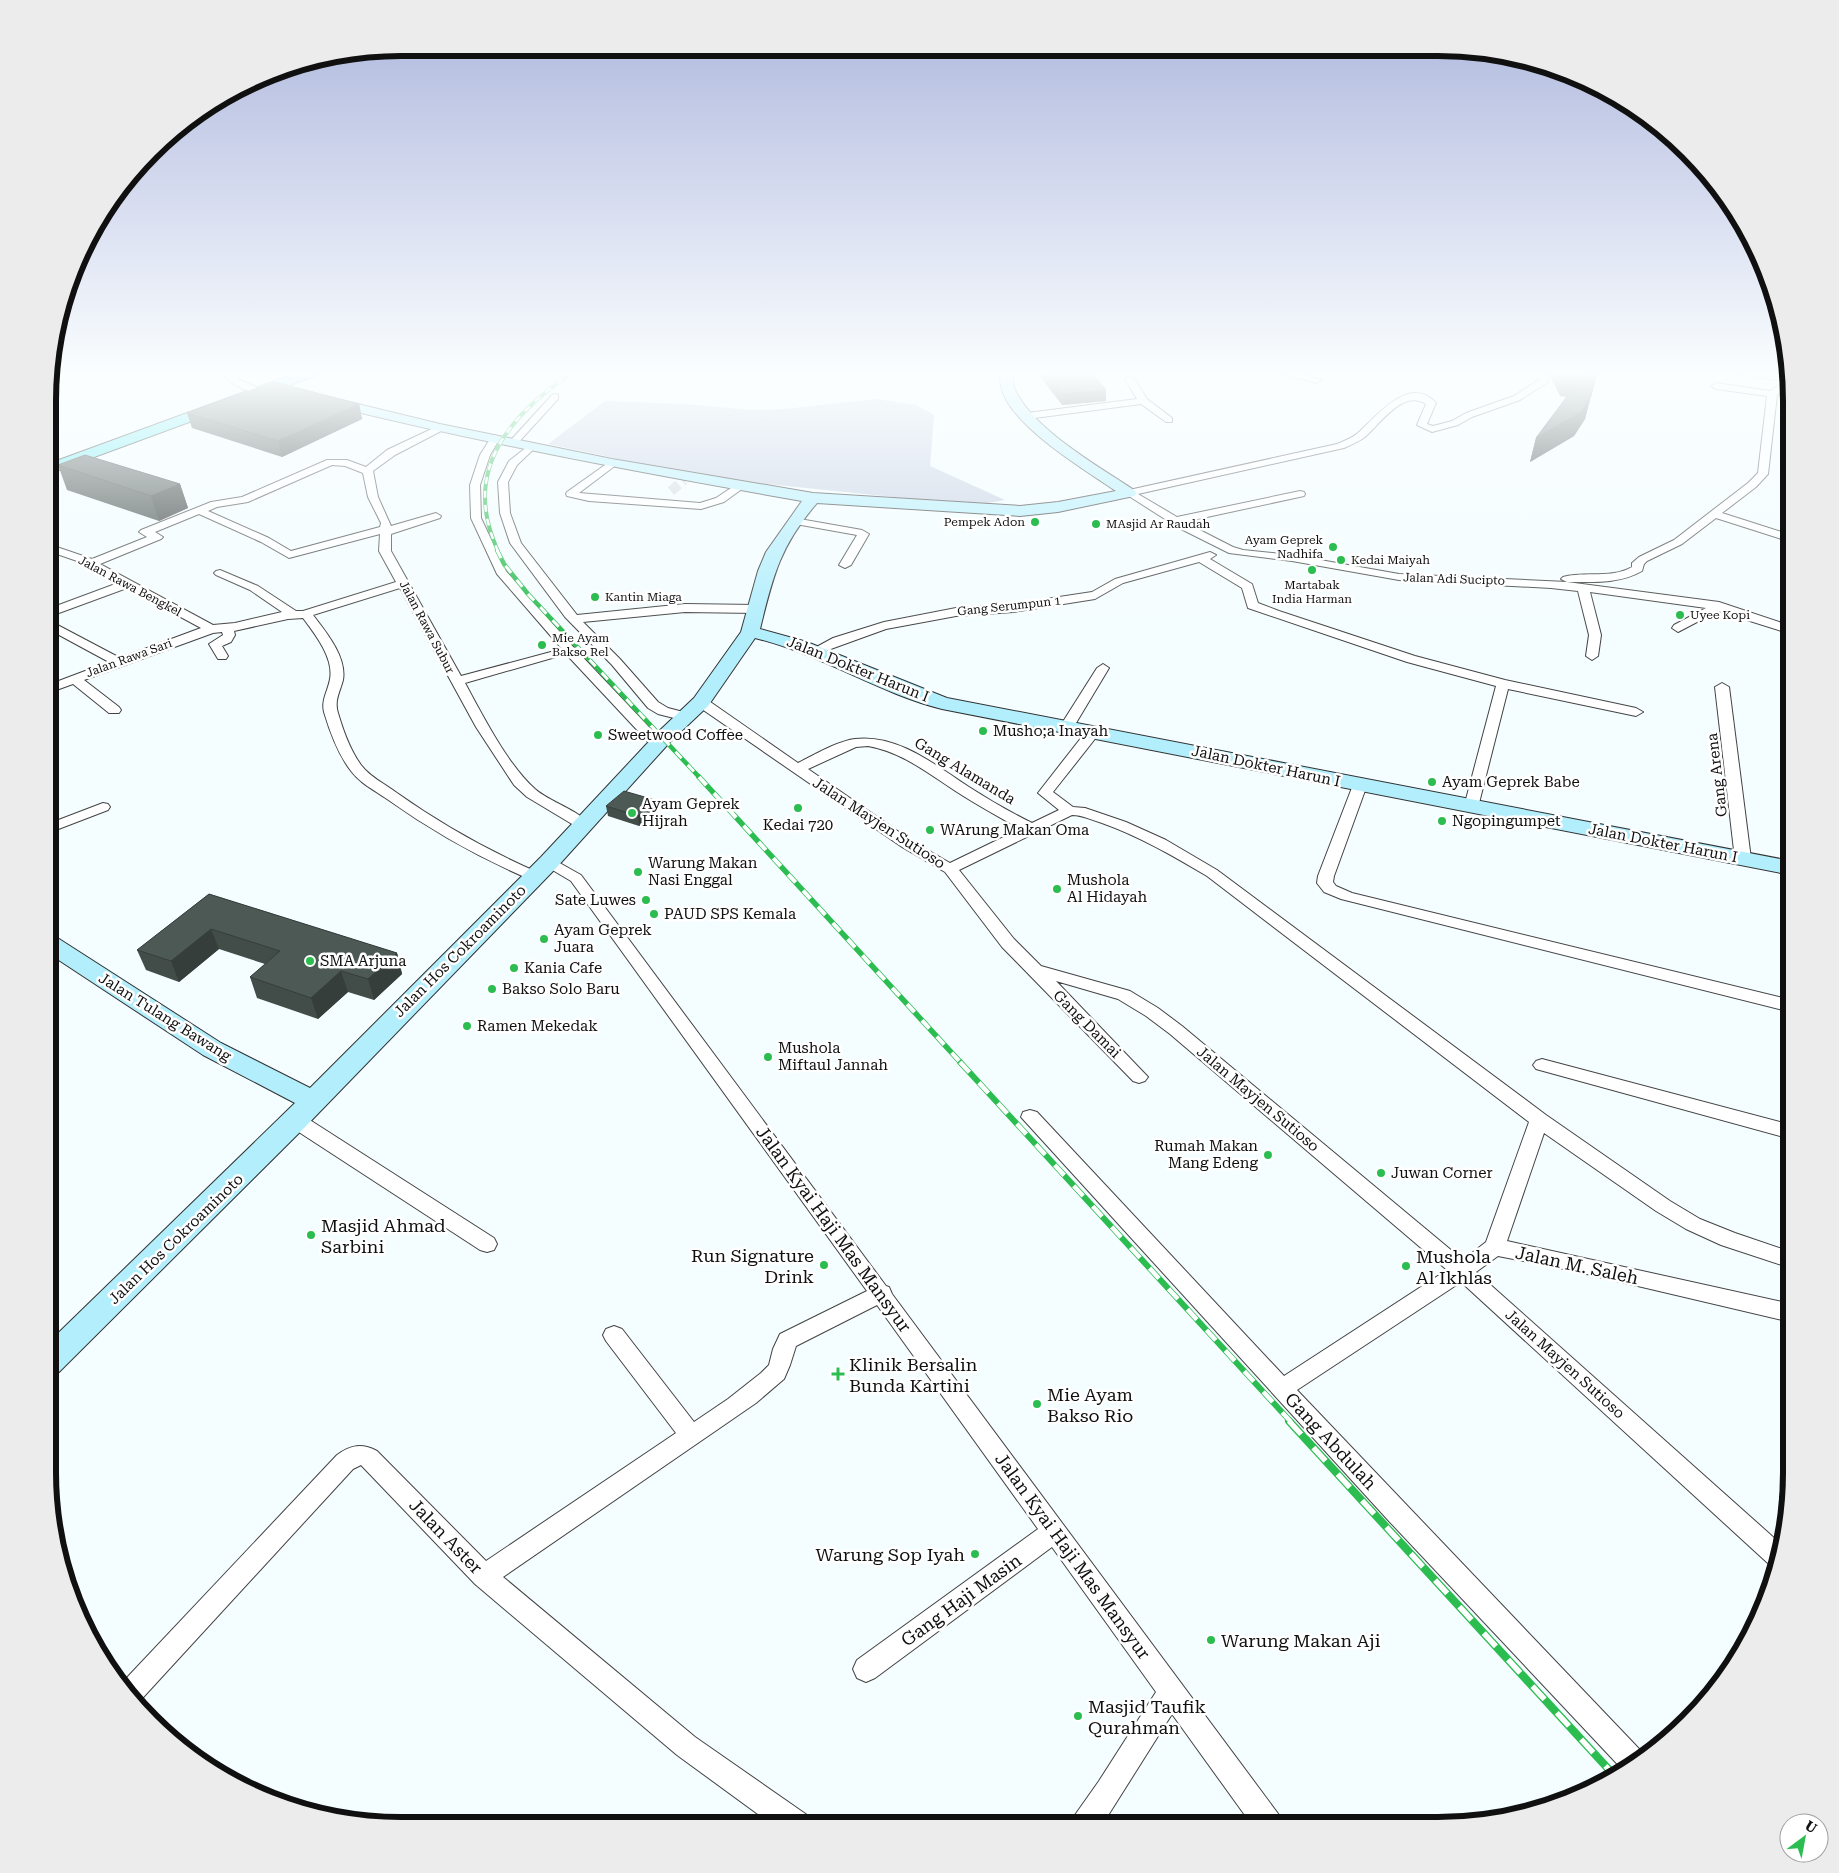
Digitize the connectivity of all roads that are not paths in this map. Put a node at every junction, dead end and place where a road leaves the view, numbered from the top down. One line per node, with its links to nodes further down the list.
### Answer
1 (77, 458): 10 (main road)
2 (383, 458): 11 (street)
3 (484, 458): 63 (street)
4 (518, 458): 39 (street)
5 (590, 458): 9 (street)
6 (1078, 458): 14 (street)
7 (1285, 458): 14 (street)
8 (1765, 458): 19 (street)
9 (612, 463): 12 (street); 17 (street)
10 (56, 466)
11 (368, 471): 18 (street); 23 (street, Jalan Rawa Subur)
12 (741, 486): 16 (street); 17 (street)
13 (671, 491): 17 (street)
14 (1130, 493): 16 (street); 22 (street, Jalan Adi Sucipto)
15 (1300, 494): 22 (street)
16 (813, 498): 21 (street, Jalan Hos Cokroaminoto)
17 (657, 503)
18 (198, 510): 23 (street); 28 (street)
19 (1714, 514): 24 (street); 33 (street)
20 (436, 516): 23 (street)
21 (794, 521): 29 (street); 36 (street, Jalan Hos Cokroaminoto)
22 (1175, 521): 26 (street, Jalan Adi Sucipto)
23 (386, 531): 31 (street, Jalan Rawa Subur)
24 (1783, 537)
25 (56, 550): 28 (street, Jalan Rawa Bengkel)
26 (1229, 550): 27 (street, Gang Serumpun 1); 33 (street, Jalan Adi Sucipto)
27 (1201, 558): 46 (street, Gang Serumpun 1); 55 (street)
28 (92, 563): 32 (street, Jalan Rawa Bengkel)
29 (845, 565)
30 (220, 572): 38 (street)
31 (404, 583): 38 (street); 54 (street, Jalan Rawa Subur)
32 (128, 584): 37 (street); 43 (street, Jalan Rawa Bengkel)
33 (1551, 584): 34 (street, Jalan Adi Sucipto)
34 (1583, 588): 35 (street, Jalan Adi Sucipto); 47 (street)
35 (1719, 606): 40 (street, Jalan Adi Sucipto); 42 (street)
36 (756, 608): 39 (street); 45 (street, Jalan Hos Cokroaminoto)
37 (56, 611)
38 (299, 614): 44 (street); 74 (street)
39 (574, 619): 59 (street)
40 (1783, 627)
41 (56, 628): 51 (street)
42 (1678, 628)
43 (211, 629): 44 (street); 51 (street, Jalan Rawa Sari)
44 (227, 629): 50 (street)
45 (750, 632): 48 (street, Jalan Dokter Harun I); 59 (street, Jalan Hos Cokroaminoto)
46 (858, 634): 48 (street, Gang Serumpun 1)
47 (1594, 645)
48 (816, 650): 61 (street, Jalan Dokter Harun I)
49 (562, 653): 54 (street)
50 (222, 656)
51 (118, 662): 53 (street, Jalan Rawa Sari)
52 (1103, 668): 61 (street)
53 (74, 679): 56 (street, Jalan Rawa Sari); 58 (street)
54 (457, 681): 69 (street, Jalan Rawa Subur)
55 (1503, 684): 60 (street); 66 (street)
56 (56, 686)
57 (1722, 687): 72 (street, Gang Arena)
58 (114, 710)
59 (693, 710): 63 (street, Jalan Hos Cokroaminoto); 64 (street, Jalan Mayjen Sutioso)
60 (1636, 712)
61 (1066, 728): 62 (street, Jalan Dokter Harun I)
62 (1093, 732): 65 (street, Jalan Dokter Harun I); 68 (street)
63 (658, 744): 69 (street, Jalan Hos Cokroaminoto)
64 (796, 769): 71 (street, Gang Alamanda); 75 (street, Jalan Mayjen Sutioso)
65 (1360, 785): 66 (street, Jalan Dokter Harun I); 78 (street)
66 (1471, 806): 72 (street, Jalan Dokter Harun I)
67 (103, 807): 70 (street)
68 (1070, 811): 71 (street); 84 (street)
69 (582, 824): 74 (street, Jalan Hos Cokroaminoto)
70 (56, 826)
71 (1032, 829): 75 (street)
72 (1743, 859): 73 (street, Jalan Dokter Harun I)
73 (1783, 866)
74 (541, 869): 81 (street, Jalan Hos Cokroaminoto); 90 (street, Jalan Kyai Haji Mas Mansyur)
75 (950, 869): 77 (street, Jalan Mayjen Sutioso)
76 (56, 947): 81 (street, Jalan Tulang Bawang)
77 (1034, 970): 80 (street, Gang Damai); 89 (street, Jalan Mayjen Sutioso)
78 (1783, 1004)
79 (1542, 1065): 85 (street)
80 (1139, 1077)
81 (313, 1101): 83 (street, Jalan Hos Cokroaminoto)
82 (1030, 1117): 94 (street, Gang Abdulah)
83 (295, 1120): 86 (street); 93 (street, Jalan Hos Cokroaminoto)
84 (1539, 1120): 87 (street); 88 (street)
85 (1783, 1130)
86 (487, 1244)
87 (1495, 1248): 89 (street, Jalan M. Saleh); 91 (street, Jalan M. Saleh)
88 (1783, 1257)
89 (1462, 1271): 94 (street, Jalan M. Saleh); 97 (street, Jalan Mayjen Sutioso)
90 (882, 1293): 95 (street); 96 (street, Jalan Kyai Haji Mas Mansyur)
91 (1783, 1311)
92 (614, 1335): 95 (street)
93 (56, 1354)
94 (1283, 1388): 102 (street, Gang Abdulah)
95 (691, 1434): 98 (street)
96 (1055, 1531): 99 (street, Gang Haji Masin); 101 (street, Jalan Kyai Haji Mas Mansyur)
97 (1773, 1552)
98 (484, 1576): 100 (street, Jalan Aster); 103 (street, Jalan Aster)
99 (866, 1669)
100 (134, 1689)
101 (1171, 1692): 104 (street); 105 (street, Jalan Kyai Haji Mas Mansyur)
102 (1630, 1758)
103 (785, 1817)
104 (1091, 1817)
105 (1263, 1817)

